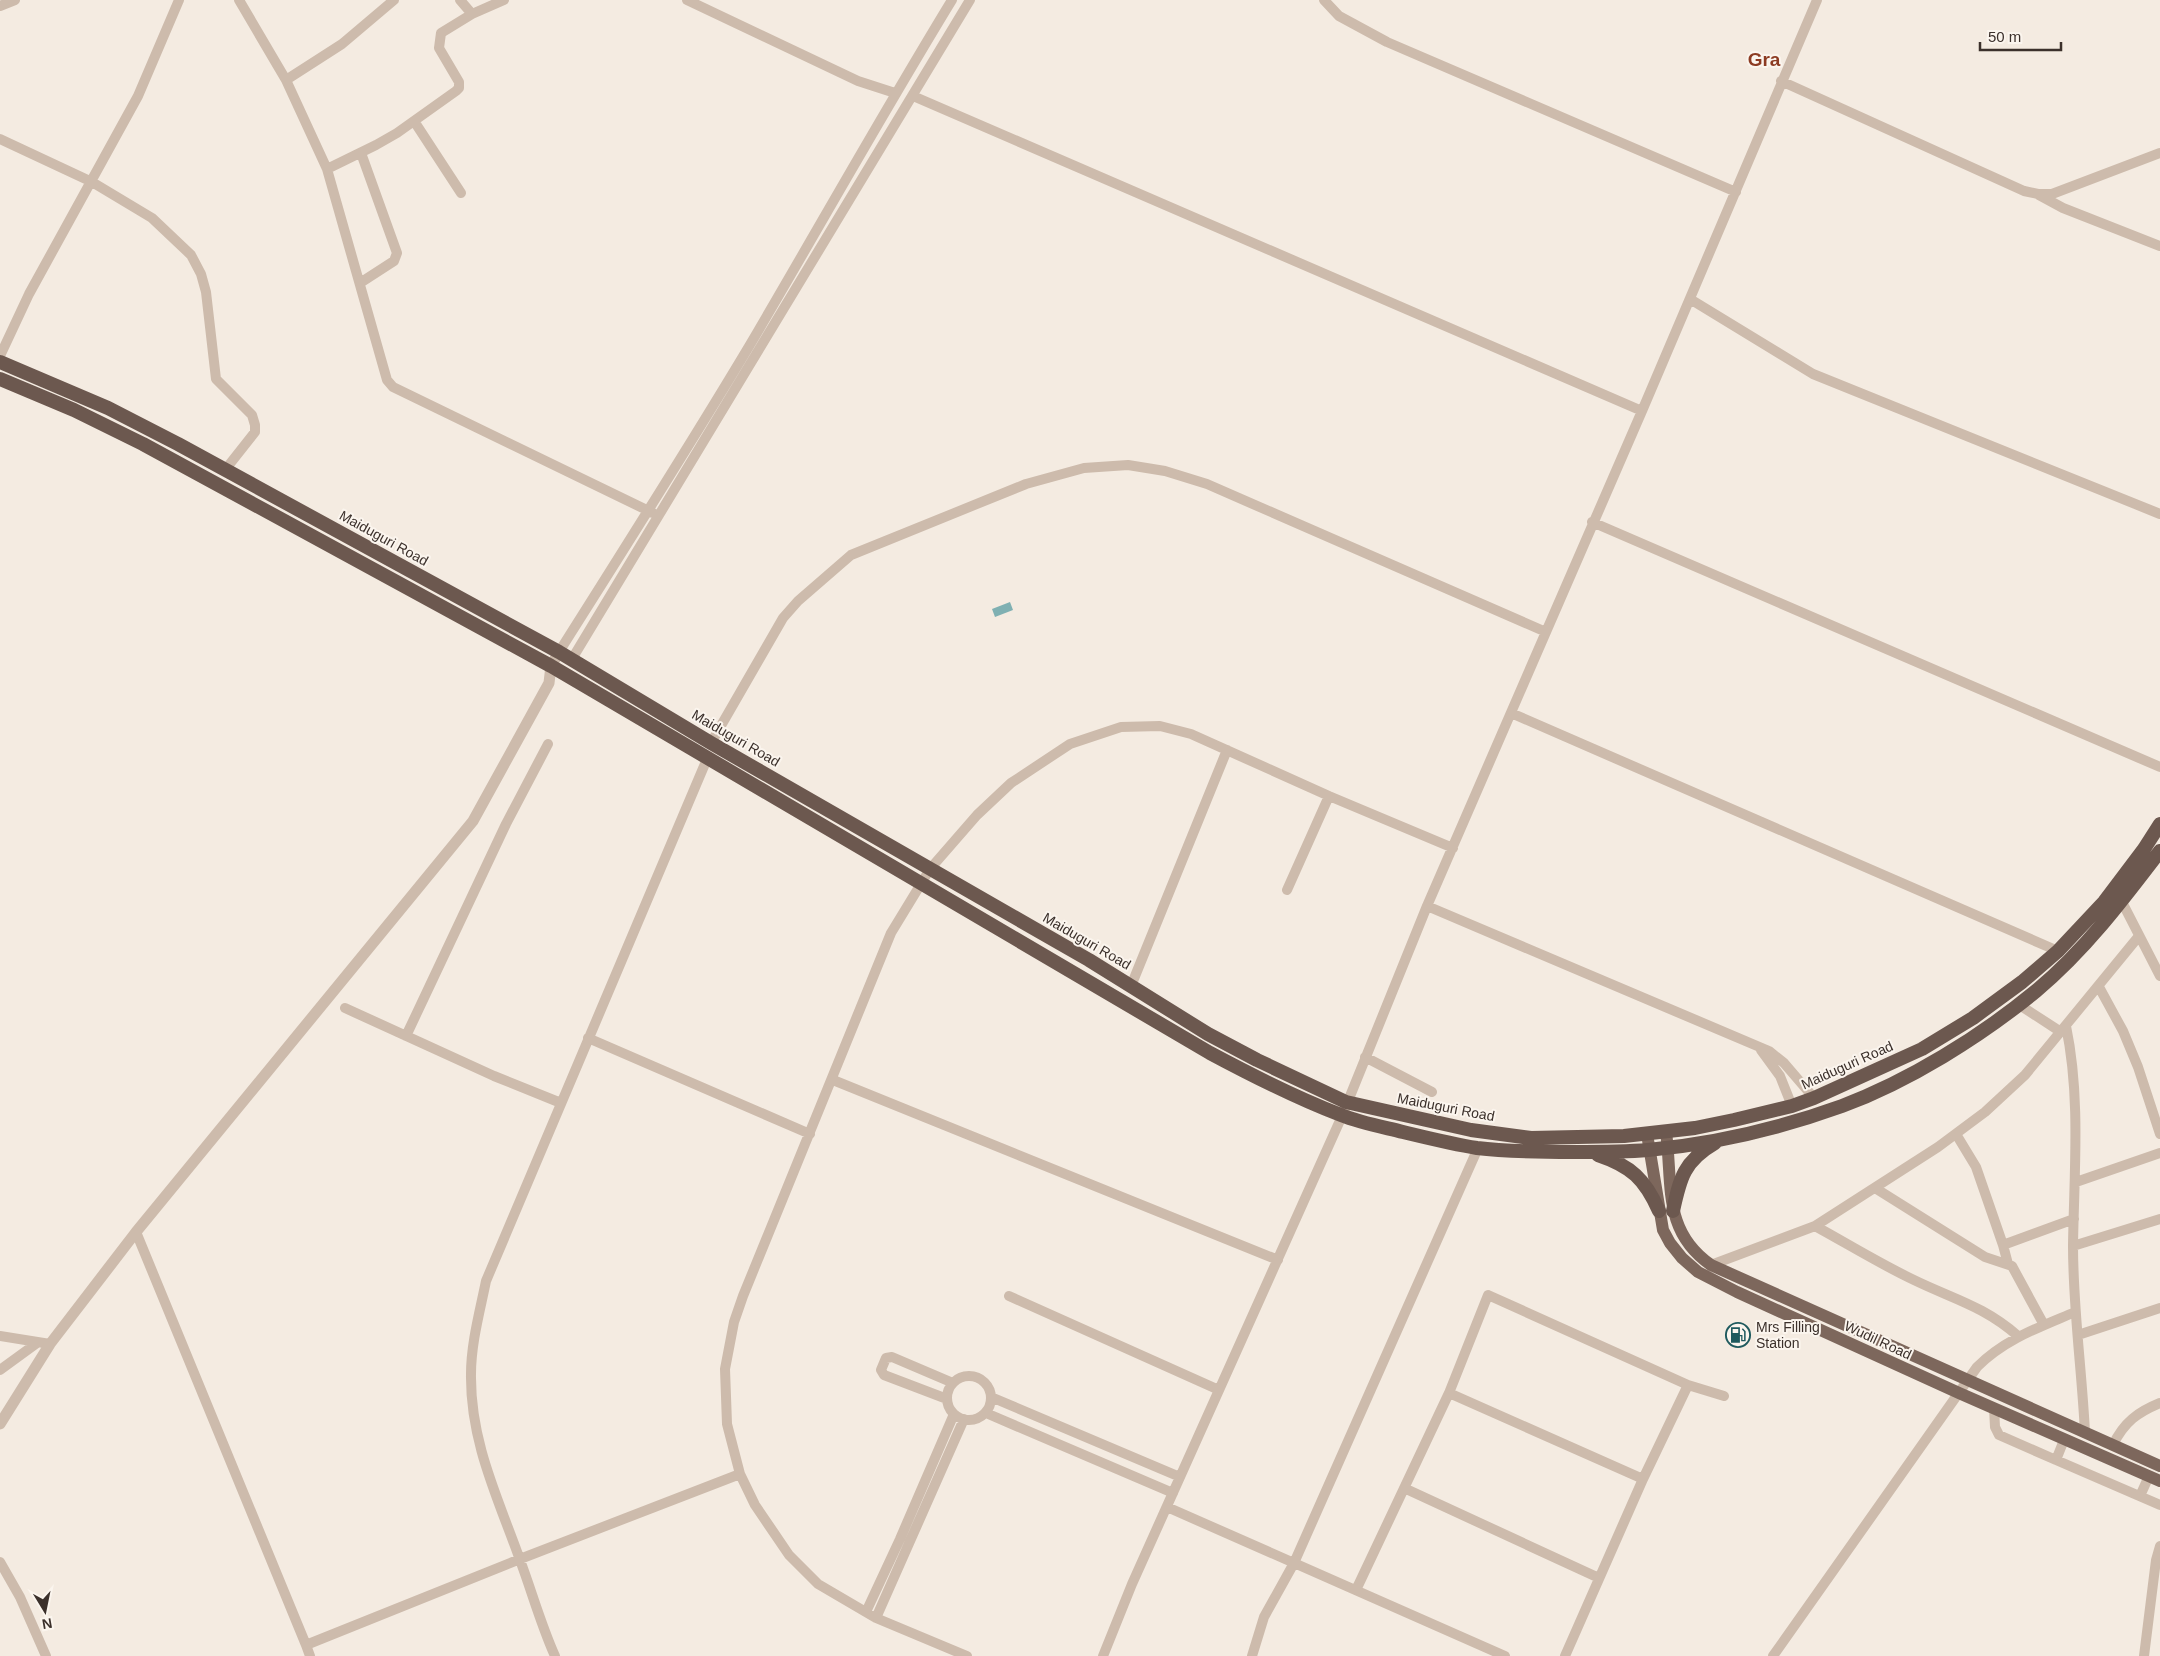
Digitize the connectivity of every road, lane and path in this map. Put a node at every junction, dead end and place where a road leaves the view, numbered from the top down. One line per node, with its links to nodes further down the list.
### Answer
1 (15, 0): 12 (street)
2 (179, 0): 23 (street)
3 (239, 0): 14 (street)
4 (394, 0): 14 (street)
5 (460, 0): 13 (street)
6 (504, 0): 13 (street)
7 (688, 0): 16 (street)
8 (952, 0): 16 (street)
9 (970, 0): 17 (street)
10 (1324, 0): 24 (street)
11 (1817, 0): 15 (street)
12 (0, 6)
13 (472, 14): 18 (street)
14 (286, 80): 22 (street)
15 (1782, 81): 24 (street); 26 (street)
16 (895, 93): 35 (street)
17 (913, 96): 33 (street); 37 (street)
18 (414, 121): 20 (street); 25 (street)
19 (0, 139): 23 (street)
20 (361, 152): 22 (street); 28 (street)
21 (2160, 153): 26 (street)
22 (327, 169): 28 (street)
23 (92, 182): 30 (street); 34 (street)
24 (1736, 192): 29 (street)
25 (461, 193)
26 (2038, 194): 27 (street)
27 (2160, 246)
28 (360, 283): 35 (street)
29 (1690, 299): 33 (street); 36 (street)
30 (0, 356)
31 (0, 362): 34 (highway, Maiduguri Road)
32 (0, 379): 42 (highway)
33 (1642, 412): 38 (street)
34 (225, 470): 40 (highway, Maiduguri Road)
35 (648, 511): 37 (street); 40 (street)
36 (2160, 514)
37 (658, 516): 41 (street)
38 (1592, 522): 39 (street); 50 (street)
39 (1546, 632): 45 (street); 46 (street)
40 (559, 652): 41 (highway, Maiduguri Road); 42 (street)
41 (572, 660): 43 (street); 46 (highway, Maiduguri Road)
42 (551, 666): 43 (highway); 44 (street)
43 (563, 673): 44 (street); 49 (highway)
44 (549, 683): 97 (street)
45 (1511, 713): 53 (street); 61 (street)
46 (711, 743): 55 (highway, Maiduguri Road)
47 (548, 744): 68 (street)
48 (1227, 750): 51 (street); 55 (street); 63 (street)
49 (707, 759): 56 (highway); 69 (street)
50 (2160, 767)
51 (1329, 796): 53 (street); 57 (street)
52 (2160, 824): 61 (highway, Maiduguri Road)
53 (1453, 848): 59 (street)
54 (2160, 851): 58 (highway)
55 (930, 869): 56 (street); 63 (highway, Maiduguri Road)
56 (921, 882): 72 (street); 78 (highway)
57 (1287, 890)
58 (2122, 902): 60 (street); 65 (highway)
59 (1427, 906): 70 (street); 71 (street)
60 (2138, 936): 62 (street); 64 (street)
61 (2058, 951): 74 (highway, Maiduguri Road)
62 (2160, 976)
63 (1131, 986): 75 (highway, Maiduguri Road)
64 (2099, 987): 67 (street); 83 (street)
65 (2018, 1004): 67 (street); 84 (highway)
66 (345, 1008): 68 (street)
67 (2064, 1029): 82 (street); 90 (street)
68 (406, 1036): 76 (street)
69 (588, 1038): 76 (street); 80 (street)
70 (1759, 1047): 74 (street); 77 (street)
71 (1365, 1057): 73 (street); 75 (street)
72 (833, 1080): 80 (street); 100 (street)
73 (1432, 1092)
74 (1814, 1098): 77 (highway, Maiduguri Road)
75 (1346, 1102): 78 (street); 81 (highway, Maiduguri Road)
76 (561, 1103): 149 (street)
77 (1792, 1106): 79 (highway, Maiduguri Road)
78 (1342, 1116): 86 (highway); 100 (street)
79 (1666, 1132): 81 (highway, Maiduguri Road); 85 (main road, Wudil Road)
80 (810, 1134): 138 (street)
81 (1647, 1134): 87 (main road, Wudil Road)
82 (1956, 1134): 91 (street); 98 (street)
83 (2160, 1134)
84 (1722, 1138): 85 (highway); 93 (highway)
85 (1668, 1147): 87 (highway); 93 (main road, Wudil Road)
86 (1478, 1148): 88 (highway); 151 (street)
87 (1650, 1150): 88 (highway); 92 (main road, Wudil Road)
88 (1590, 1152): 92 (highway)
89 (2160, 1153): 90 (street)
90 (2076, 1182): 94 (street)
91 (1874, 1188): 96 (street); 101 (street)
92 (1659, 1211): 103 (main road, Wudil Road)
93 (1673, 1211): 102 (main road, Wudil Road)
94 (2074, 1218): 98 (street); 99 (street)
95 (2160, 1219): 99 (street)
96 (1815, 1226): 102 (street); 110 (street)
97 (136, 1232): 112 (street); 156 (street)
98 (2003, 1245): 101 (street)
99 (2073, 1246): 106 (street)
100 (1278, 1260): 117 (street)
101 (2008, 1264): 107 (street)
102 (1711, 1265): 103 (main road, Wudil Road)
103 (1741, 1287): 114 (main road, Wudil Road); 119 (main road, Wudil Road)
104 (1009, 1296): 117 (street)
105 (2160, 1308): 108 (street)
106 (2076, 1312): 107 (street); 108 (street)
107 (2044, 1325): 110 (street)
108 (2078, 1335): 130 (street)
109 (0, 1336): 111 (street)
110 (2018, 1336): 114 (street)
111 (37, 1343): 112 (street); 113 (street)
112 (50, 1344): 128 (street)
113 (0, 1370)
114 (1967, 1380): 119 (street); 130 (main road, Wudil Road)
115 (953, 1383): 121 (street); 122 (street); 122 (street)
116 (1688, 1385): 118 (street); 120 (street); 141 (street)
117 (1220, 1390): 139 (street)
118 (1449, 1393): 141 (street); 142 (street)
119 (1959, 1393): 124 (main road, Wudil Road); 165 (street)
120 (1724, 1396)
121 (992, 1397): 125 (street); 129 (street)
122 (947, 1399): 126 (street)
123 (2160, 1403): 134 (street)
124 (1994, 1408): 132 (main road, Wudil Road); 136 (street)
125 (986, 1413): 127 (street); 131 (street)
126 (954, 1414): 127 (street); 133 (street)
127 (964, 1420): 135 (street)
128 (0, 1424)
129 (1055, 1424): 131 (street); 139 (street)
130 (2085, 1433): 134 (main road, Wudil Road)
131 (1048, 1439): 143 (street)
132 (2064, 1440): 136 (street); 140 (main road, Wudil Road)
133 (942, 1441): 135 (street); 147 (street)
134 (2113, 1445): 137 (main road, Wudil Road)
135 (953, 1446): 147 (street)
136 (2056, 1460): 144 (street)
137 (2160, 1466)
138 (740, 1474): 149 (street); 154 (street)
139 (1180, 1477): 143 (street)
140 (2154, 1478): 144 (street)
141 (1643, 1479): 152 (street)
142 (1404, 1488): 152 (street); 153 (street)
143 (1173, 1493): 146 (street)
144 (2140, 1496): 145 (street)
145 (2160, 1505)
146 (1167, 1507): 151 (street); 161 (street)
147 (905, 1541): 154 (street); 155 (street)
148 (2160, 1546): 166 (street)
149 (520, 1559): 156 (street); 159 (street)
150 (0, 1562): 157 (street)
151 (1294, 1563): 153 (street); 162 (street)
152 (1599, 1578): 164 (street)
153 (1356, 1590): 163 (street)
154 (866, 1612): 155 (street)
155 (876, 1618): 160 (street)
156 (306, 1645): 158 (street)
157 (46, 1656)
158 (310, 1656)
159 (555, 1656)
160 (967, 1656)
161 (1103, 1656)
162 (1252, 1656)
163 (1505, 1656)
164 (1565, 1656)
165 (1773, 1656)
166 (2144, 1656)

